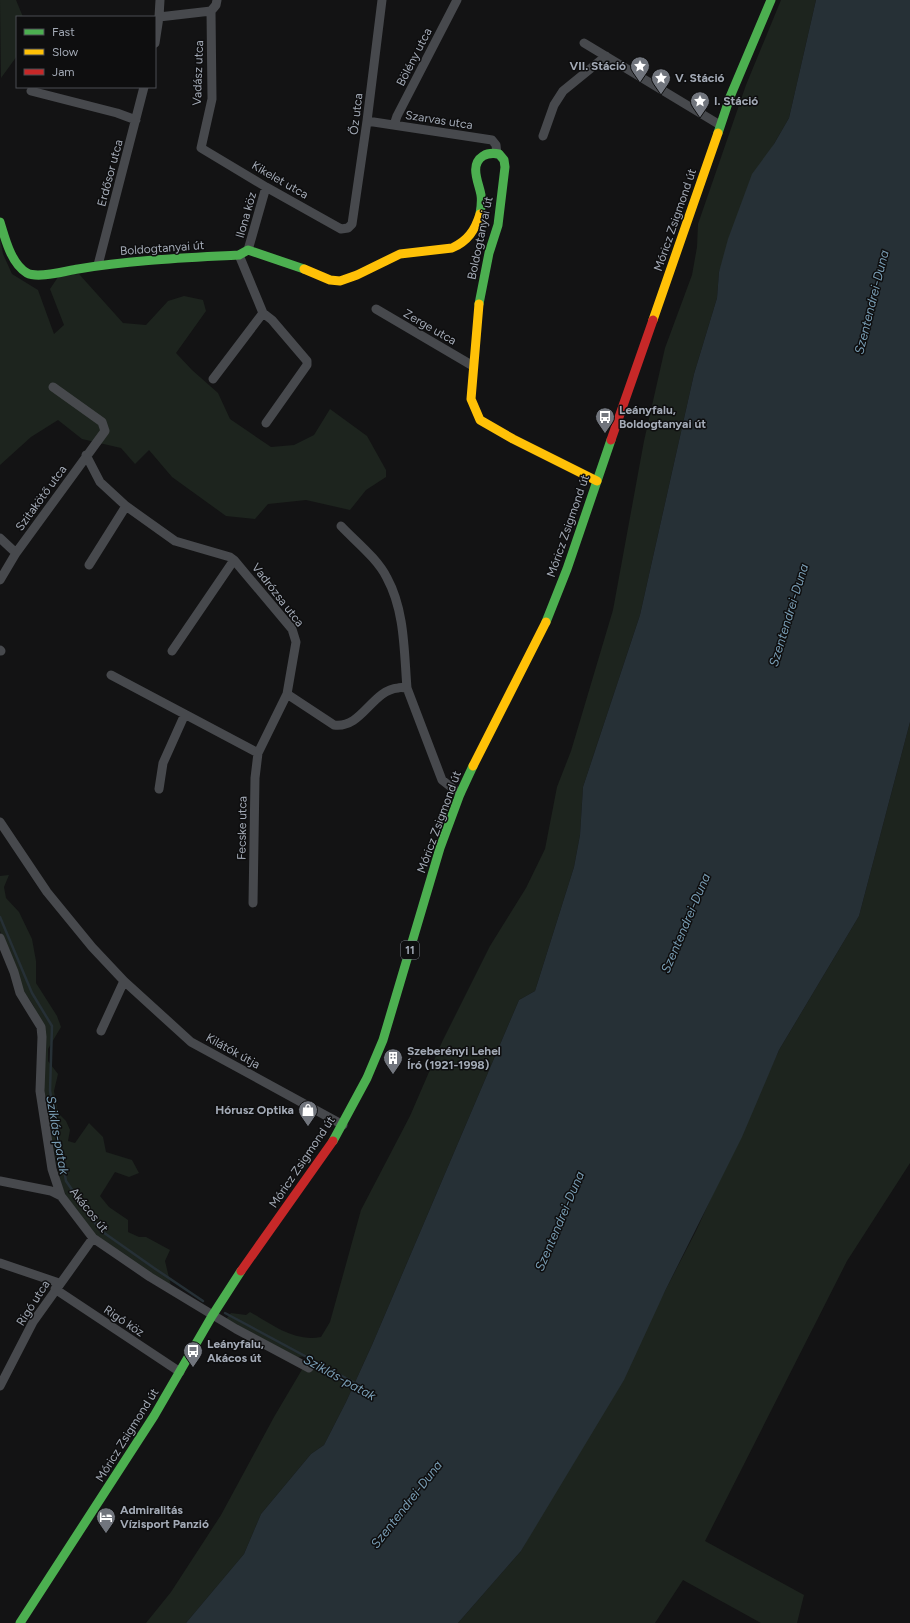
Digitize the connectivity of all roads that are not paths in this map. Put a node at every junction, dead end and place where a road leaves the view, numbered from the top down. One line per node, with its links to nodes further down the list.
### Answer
1 (160, 0): 7 (street)
2 (217, 0): 6 (street, Vadász utca)
3 (382, 0): 14 (street, Őz utca)
4 (457, 0): 15 (street, Bölény utca)
5 (771, 0): 16 (main road, Móricz Zsigmond út / 11)
6 (211, 11): 7 (street); 18 (street, Vadász utca)
7 (159, 17): 8 (street)
8 (156, 36)
9 (584, 43): 10 (street)
10 (606, 56): 16 (street); 17 (street)
11 (144, 88): 13 (street, Erdősor utca)
12 (31, 91): 13 (street)
13 (136, 120): 25 (street, Erdősor utca)
14 (367, 121): 15 (street, Szarvas utca); 22 (street, Őz utca)
15 (394, 125): 19 (street, Szarvas utca)
16 (720, 125): 33 (main road, Móricz Zsigmond út / 11)
17 (543, 136)
18 (201, 148): 20 (street, Kikelet utca)
19 (497, 154): 23 (main road, Boldogtanyai út); 28 (main road, Boldogtanyai út)
20 (266, 187): 22 (street, Kikelet utca); 23 (street, Ilona köz)
21 (0, 222): 25 (main road, Boldogtanyai út)
22 (348, 228)
23 (248, 250): 24 (main road, Boldogtanyai út)
24 (238, 255): 25 (main road, Boldogtanyai út); 27 (street)
25 (98, 265)
26 (376, 309): 28 (street, Zerge utca)
27 (263, 313): 29 (street); 31 (street)
28 (473, 366): 33 (main road, Boldogtanyai út)
29 (213, 380)
30 (53, 387): 32 (street, Szitakötő utca)
31 (266, 423)
32 (86, 456): 34 (street, Vadrózsa utca); 37 (street, Szitakötő utca)
33 (597, 481): 48 (main road, Móricz Zsigmond út / 11)
34 (126, 506): 38 (street, Vadrózsa utca); 39 (street)
35 (341, 526): 43 (street)
36 (0, 538): 37 (street)
37 (16, 554): 40 (street, Szitakötő utca)
38 (234, 560): 41 (street, Vadrózsa utca); 44 (street, Vadrózsa utca)
39 (89, 566)
40 (0, 580)
41 (172, 651)
42 (111, 675): 45 (street)
43 (407, 688): 44 (street); 48 (street)
44 (287, 694): 46 (street, Fecske utca)
45 (185, 714): 46 (street); 47 (street)
46 (258, 753): 50 (street, Fecske utca)
47 (159, 789)
48 (460, 794): 54 (main road, Móricz Zsigmond út / 11)
49 (0, 822): 52 (street, Kilátók útja)
50 (253, 904)
51 (0, 938): 56 (street, Akácos út)
52 (124, 981): 53 (street); 54 (street, Kilátók útja)
53 (101, 1031)
54 (343, 1125): 60 (main road, Móricz Zsigmond út / 11)
55 (0, 1181): 56 (street)
56 (61, 1196): 57 (street, Akácos út)
57 (93, 1238): 59 (street, Rigó utca); 60 (street, Akácos út)
58 (0, 1262): 59 (street, Rigó köz)
59 (57, 1286): 62 (street, Rigó köz); 63 (street, Rigó utca)
60 (212, 1316): 61 (street, Akácos út); 62 (main road, Móricz Zsigmond út / 11)
61 (309, 1368)
62 (180, 1372): 64 (main road, Móricz Zsigmond út / 11)
63 (0, 1386)
64 (20, 1623)

